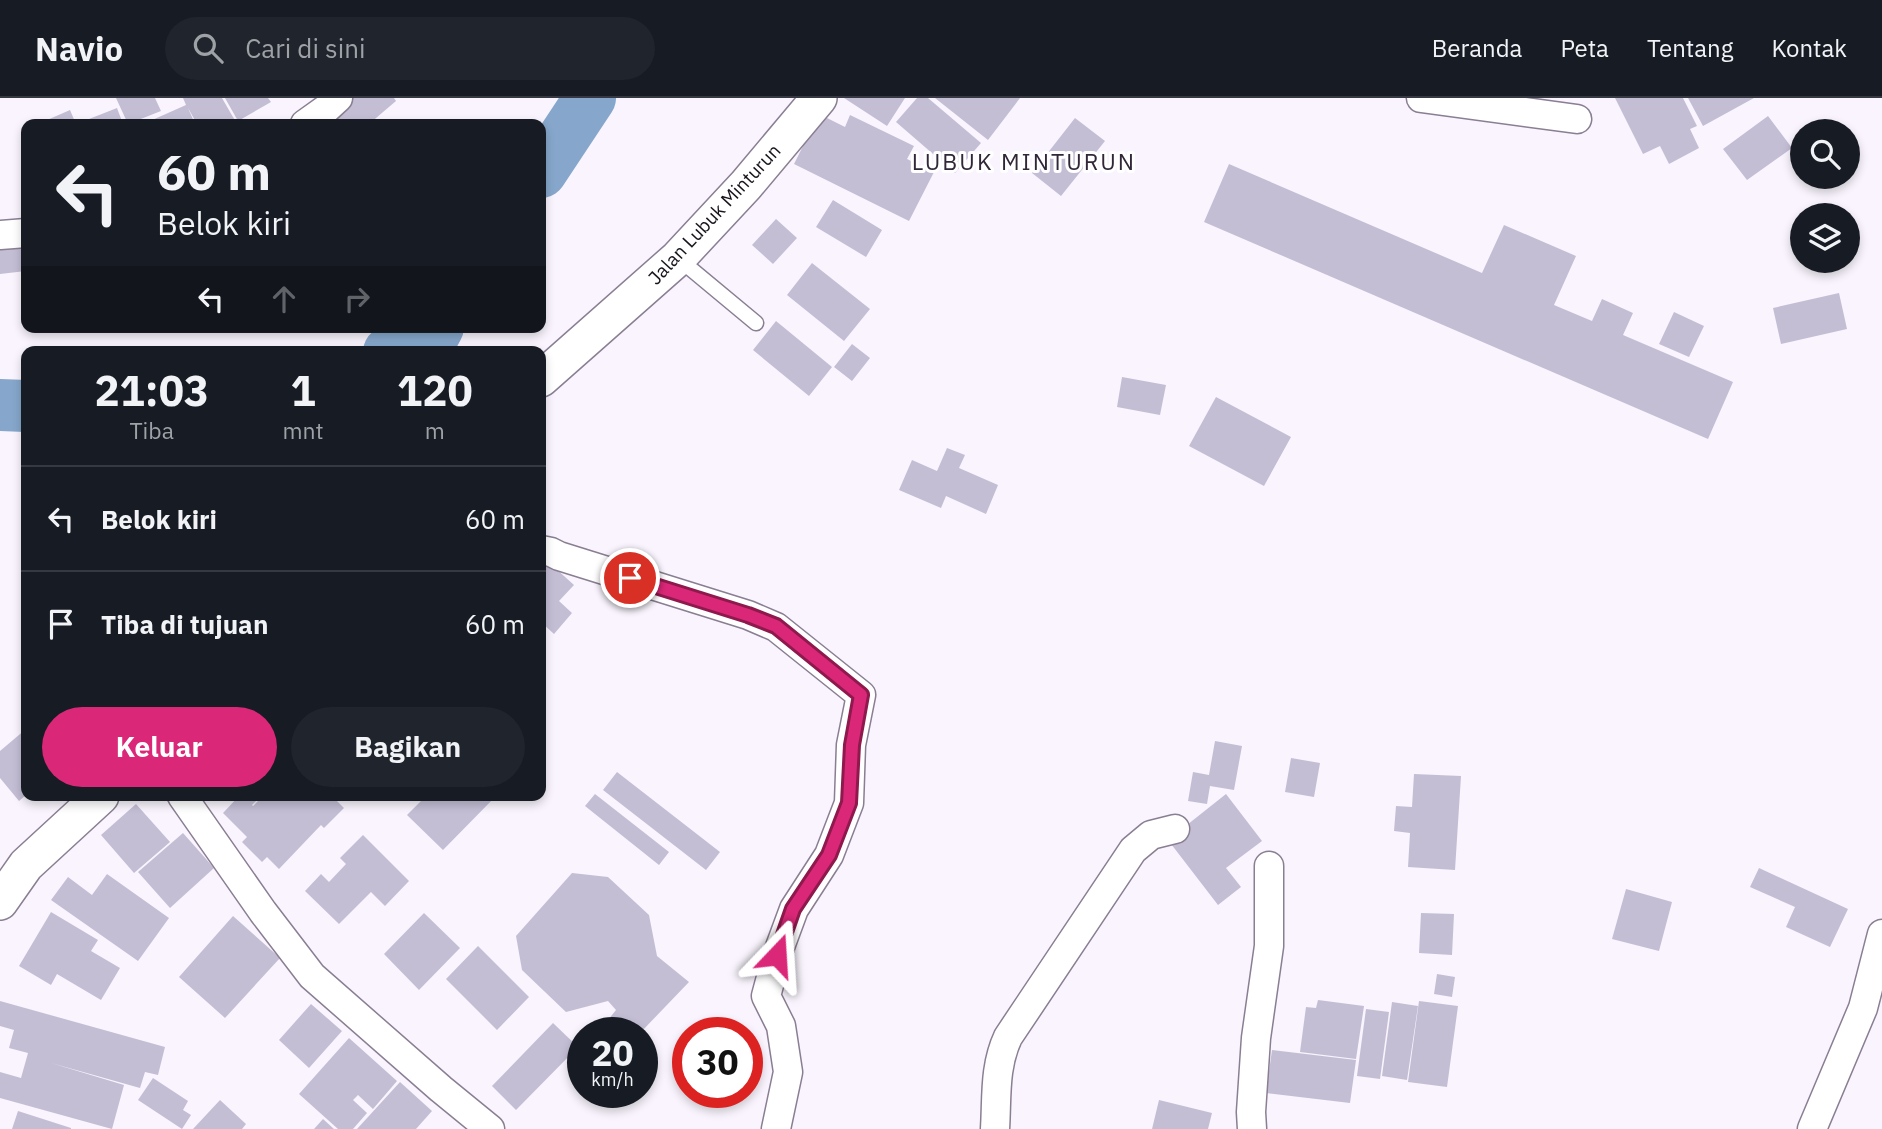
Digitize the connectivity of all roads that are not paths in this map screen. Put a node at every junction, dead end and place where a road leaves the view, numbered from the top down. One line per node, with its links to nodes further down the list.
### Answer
1 (338, 98): 4 (street)
2 (819, 98): 8 (street, Jalan Lubuk Minturun)
3 (1421, 98): 5 (street)
4 (312, 119)
5 (1577, 119)
6 (21, 233): 7 (street)
7 (0, 235)
8 (678, 258): 9 (lane); 10 (street, Jalan Lubuk Minturun)
9 (756, 323)
10 (546, 375)
11 (546, 551): 19 (street)
12 (95, 801): 16 (street)
13 (186, 801): 18 (street)
14 (1175, 830): 20 (street)
15 (1269, 866): 21 (street)
16 (0, 902)
17 (1882, 934): 22 (street)
18 (490, 1129)
19 (776, 1129)
20 (995, 1129)
21 (1252, 1129)
22 (1812, 1129)

